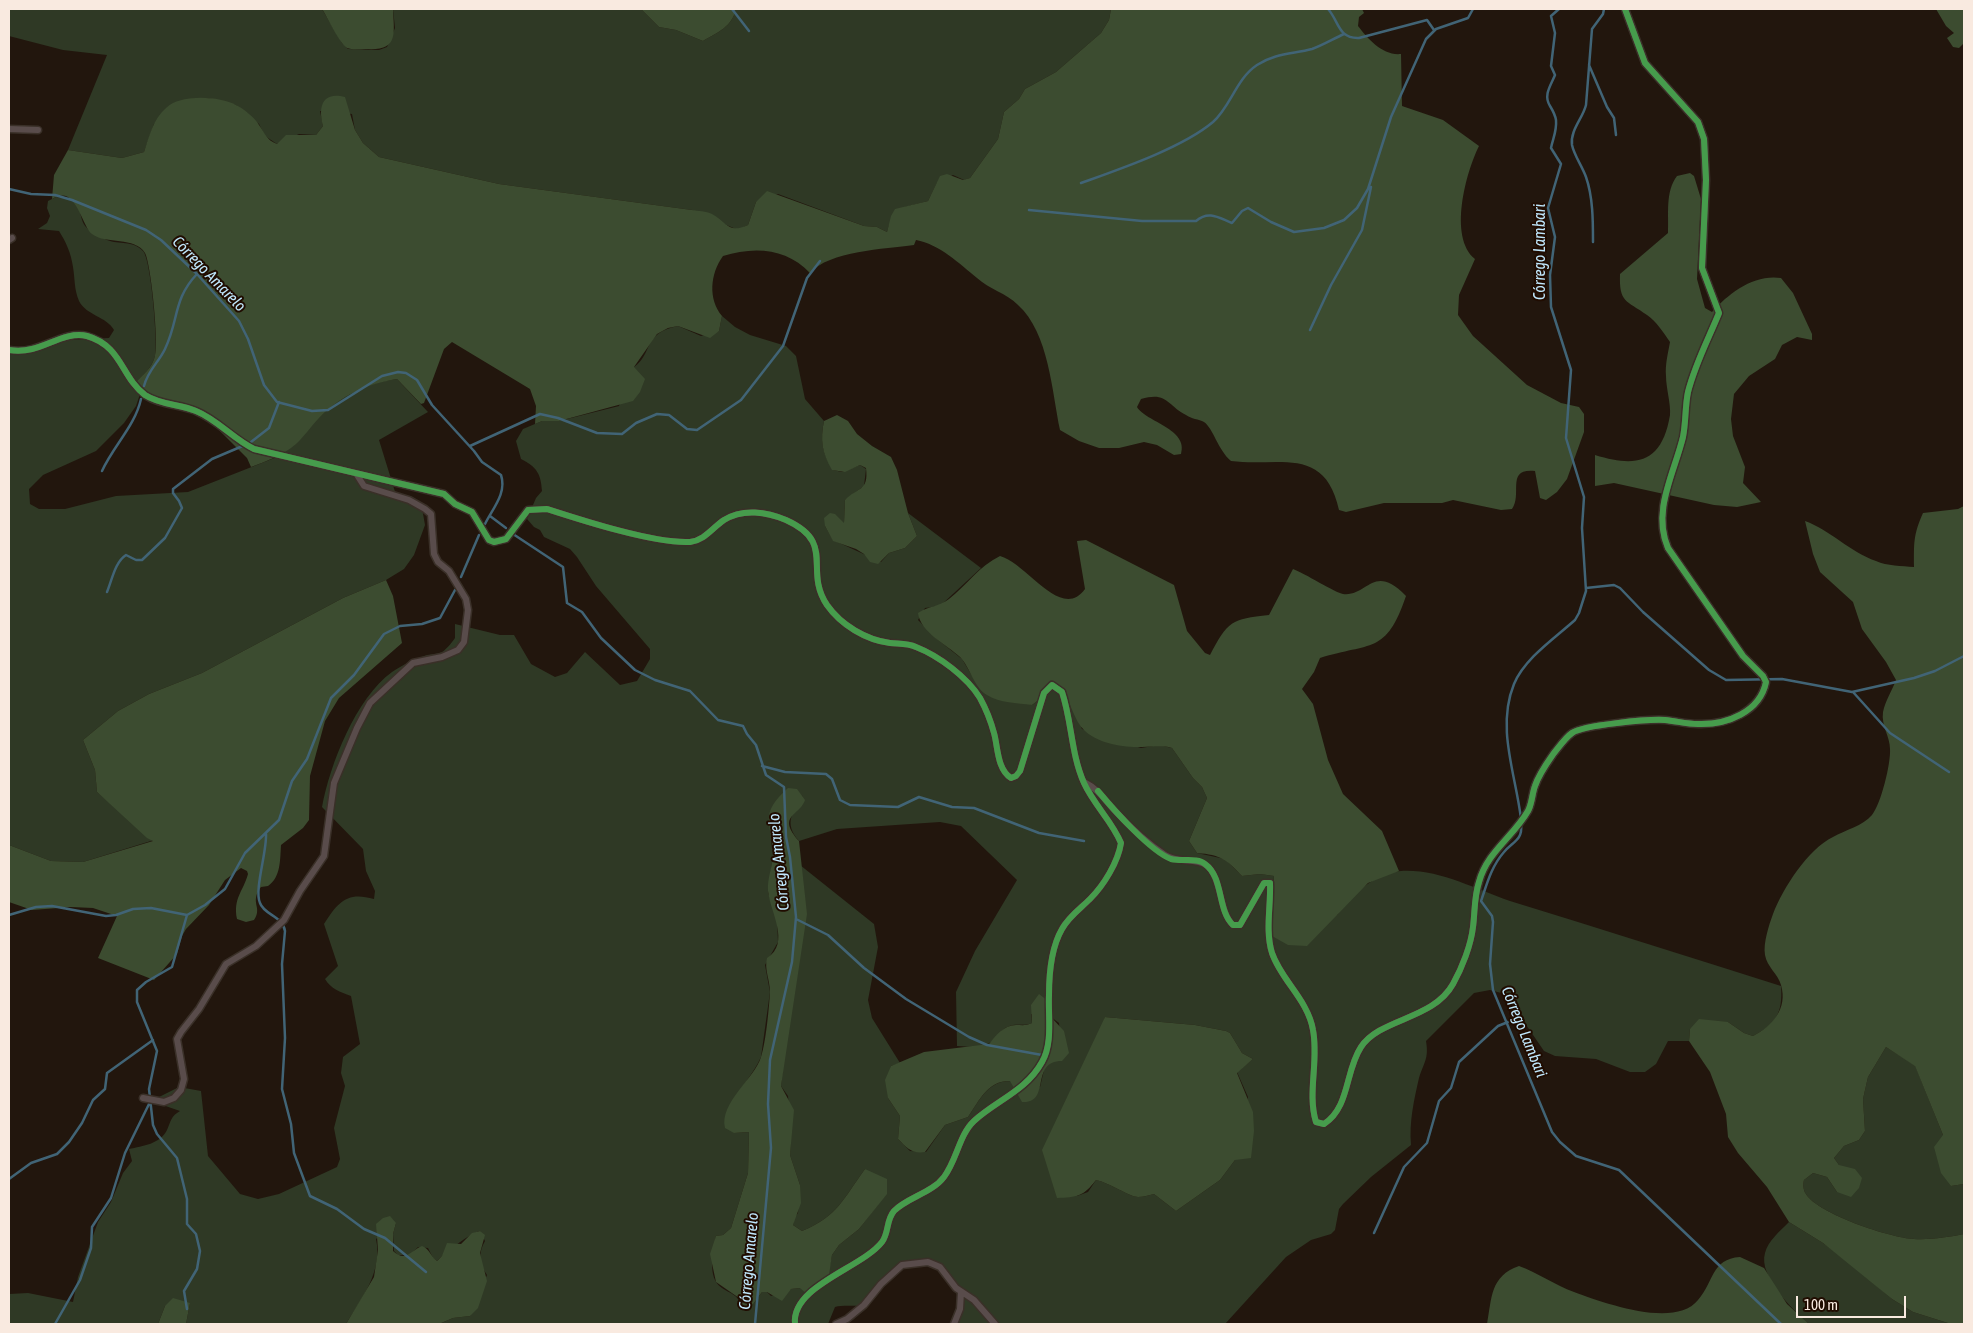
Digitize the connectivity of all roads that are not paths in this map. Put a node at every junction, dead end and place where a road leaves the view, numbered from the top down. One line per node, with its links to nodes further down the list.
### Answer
1 (1625, 9): 6 (street)
2 (9, 129): 3 (street)
3 (38, 130)
4 (9, 350): 5 (street)
5 (357, 475): 6 (street); 7 (street)
6 (1084, 782): 9 (street)
7 (143, 1098)
8 (961, 1292): 10 (street); 11 (street); 12 (street)
9 (795, 1324)
10 (836, 1324)
11 (954, 1324)
12 (995, 1324)

